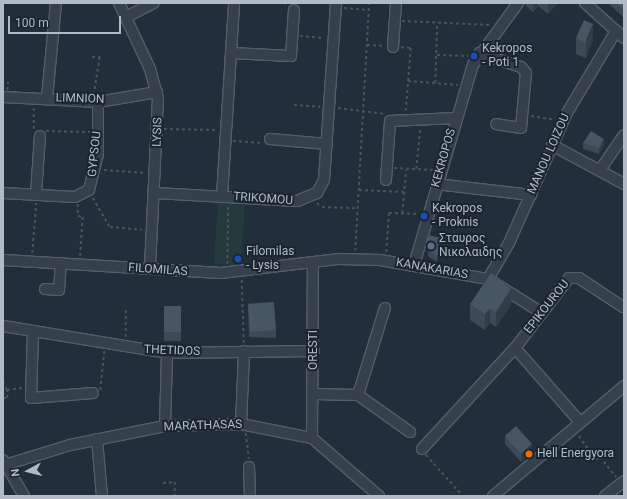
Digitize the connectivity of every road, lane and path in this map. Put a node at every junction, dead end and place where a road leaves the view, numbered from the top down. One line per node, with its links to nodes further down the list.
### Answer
1 (56, 3): 32 (street)
2 (119, 3): 12 (street, LYSIS)
3 (154, 3): 12 (street)
4 (234, 3): 22 (street)
5 (369, 3): 11 (path)
6 (396, 3): 13 (street)
7 (518, 3): 15 (street, KEKROPOS)
8 (585, 3): 16 (street)
9 (336, 5): 11 (path); 19 (street, TRIKOMOU)
10 (294, 10): 17 (street)
11 (368, 10): 36 (path)
12 (126, 17): 29 (street, LYSIS)
13 (396, 21): 14 (path); 20 (street)
14 (437, 23): 15 (path); 23 (path)
15 (498, 26): 24 (street, KEKROPOS)
16 (616, 31): 18 (street); 42 (street, MANOU LOIZOU)
17 (293, 36): 19 (path); 22 (street)
18 (624, 38)
19 (334, 39): 35 (street, TRIKOMOU)
20 (393, 47)
21 (411, 48): 26 (path)
22 (231, 53): 48 (street)
23 (436, 54): 24 (path); 27 (path)
24 (478, 55): 28 (street, KEKROPOS); 37 (street)
25 (92, 57): 33 (path)
26 (408, 81): 27 (path); 39 (path)
27 (435, 83): 28 (path)
28 (465, 86): 38 (street, KEKROPOS)
29 (157, 92): 33 (street, LIMNION); 44 (street, LYSIS)
30 (3, 98): 31 (street, LIMNION)
31 (35, 98): 32 (street, LIMNION); 47 (path)
32 (47, 98): 33 (street, LIMNION)
33 (95, 102): 45 (street, GYPSOU)
34 (294, 105): 35 (path)
35 (330, 107): 36 (path); 50 (street, TRIKOMOU)
36 (363, 110): 41 (path); 63 (path)
37 (523, 115): 42 (path); 43 (street)
38 (455, 118): 40 (street); 56 (street, KEKROPOS)
39 (406, 119): 40 (street); 41 (street)
40 (420, 119): 54 (path)
41 (390, 121): 52 (street)
42 (563, 121): 51 (street, MANOU LOIZOU)
43 (496, 124)
44 (158, 128): 48 (path); 58 (street, LYSIS)
45 (98, 132): 47 (path); 55 (street, GYPSOU)
46 (624, 135): 57 (street)
47 (40, 136): 67 (street)
48 (226, 136): 49 (path); 70 (street)
49 (270, 139): 50 (street)
50 (328, 144): 71 (street, TRIKOMOU)
51 (552, 145): 57 (street); 68 (street, MANOU LOIZOU)
52 (387, 167): 53 (path); 59 (street)
53 (406, 169): 54 (path); 64 (path)
54 (416, 169): 56 (path)
55 (95, 170): 58 (path); 62 (street, GYPSOU)
56 (440, 170): 60 (street, KEKROPOS)
57 (600, 170): 61 (street)
58 (156, 173): 65 (street, LYSIS)
59 (386, 180)
60 (436, 184): 68 (street); 74 (street, KEKROPOS)
61 (624, 184)
62 (89, 190): 69 (street, GYPSOU); 75 (path)
63 (359, 190): 64 (path); 72 (path)
64 (404, 192): 73 (path)
65 (155, 193): 70 (street, TRIKOMOU); 75 (street, LYSIS)
66 (3, 194): 67 (street)
67 (36, 194): 69 (street); 78 (path)
68 (531, 195): 87 (street, MANOU LOIZOU)
69 (78, 196): 82 (path)
70 (225, 196): 71 (street, TRIKOMOU); 86 (path)
71 (311, 197): 72 (path)
72 (358, 208): 76 (path)
73 (402, 213): 74 (path); 79 (path)
74 (428, 214): 83 (street, KEKROPOS)
75 (152, 230): 84 (street, LYSIS)
76 (354, 259): 79 (street, KANAKARIAS); 80 (street, KANAKARIAS)
77 (3, 260): 78 (street, FILOMILAS)
78 (31, 261): 81 (street, FILOMILAS)
79 (386, 261): 83 (street, KANAKARIAS)
80 (313, 262): 85 (street, FILOMILAS); 98 (street, ORESTI)
81 (61, 263): 82 (street, FILOMILAS); 88 (street)
82 (79, 264): 84 (street, FILOMILAS)
83 (414, 265): 87 (street, KANAKARIAS)
84 (150, 269): 86 (street, FILOMILAS)
85 (242, 272): 86 (street, FILOMILAS); 99 (path)
86 (227, 273)
87 (488, 279): 92 (street, KANAKARIAS)
88 (45, 289)
89 (624, 307): 92 (street, EPIKOUROU)
90 (385, 308): 107 (street)
91 (126, 310): 97 (path)
92 (542, 313): 96 (street, EPIKOUROU)
93 (3, 326): 94 (street, THETIDOS)
94 (33, 331): 95 (street, THETIDOS); 103 (street)
95 (104, 345): 97 (street, THETIDOS); 105 (path)
96 (515, 348): 110 (street); 115 (street, EPIKOUROU)
97 (126, 349): 100 (street, THETIDOS)
98 (314, 350): 99 (street, THETIDOS); 106 (street, ORESTI)
99 (244, 351): 100 (street, THETIDOS); 109 (street)
100 (167, 353): 111 (street)
101 (3, 382): 104 (path)
102 (624, 386): 110 (street)
103 (32, 387): 104 (path); 105 (street)
104 (6, 390): 108 (path)
105 (93, 393)
106 (314, 394): 107 (street); 113 (street, ORESTI)
107 (358, 395): 112 (street)
108 (3, 398)
109 (243, 424): 111 (street, MARATHASAS); 113 (street, MARATHASAS); 117 (path)
110 (577, 425): 118 (path); 126 (street)
111 (165, 426): 114 (street, MARATHASAS)
112 (410, 432)
113 (312, 438): 124 (street, MARATHASAS)
114 (97, 439): 116 (street, MARATHASAS); 121 (street)
115 (422, 449): 125 (path)
116 (6, 462): 120 (street)
117 (250, 467): 123 (street)
118 (623, 482): 127 (street)
119 (163, 483): 122 (path)
120 (20, 495)
121 (102, 496)
122 (175, 496)
123 (250, 496)
124 (379, 496)
125 (464, 496)
126 (493, 496)
127 (606, 496)

